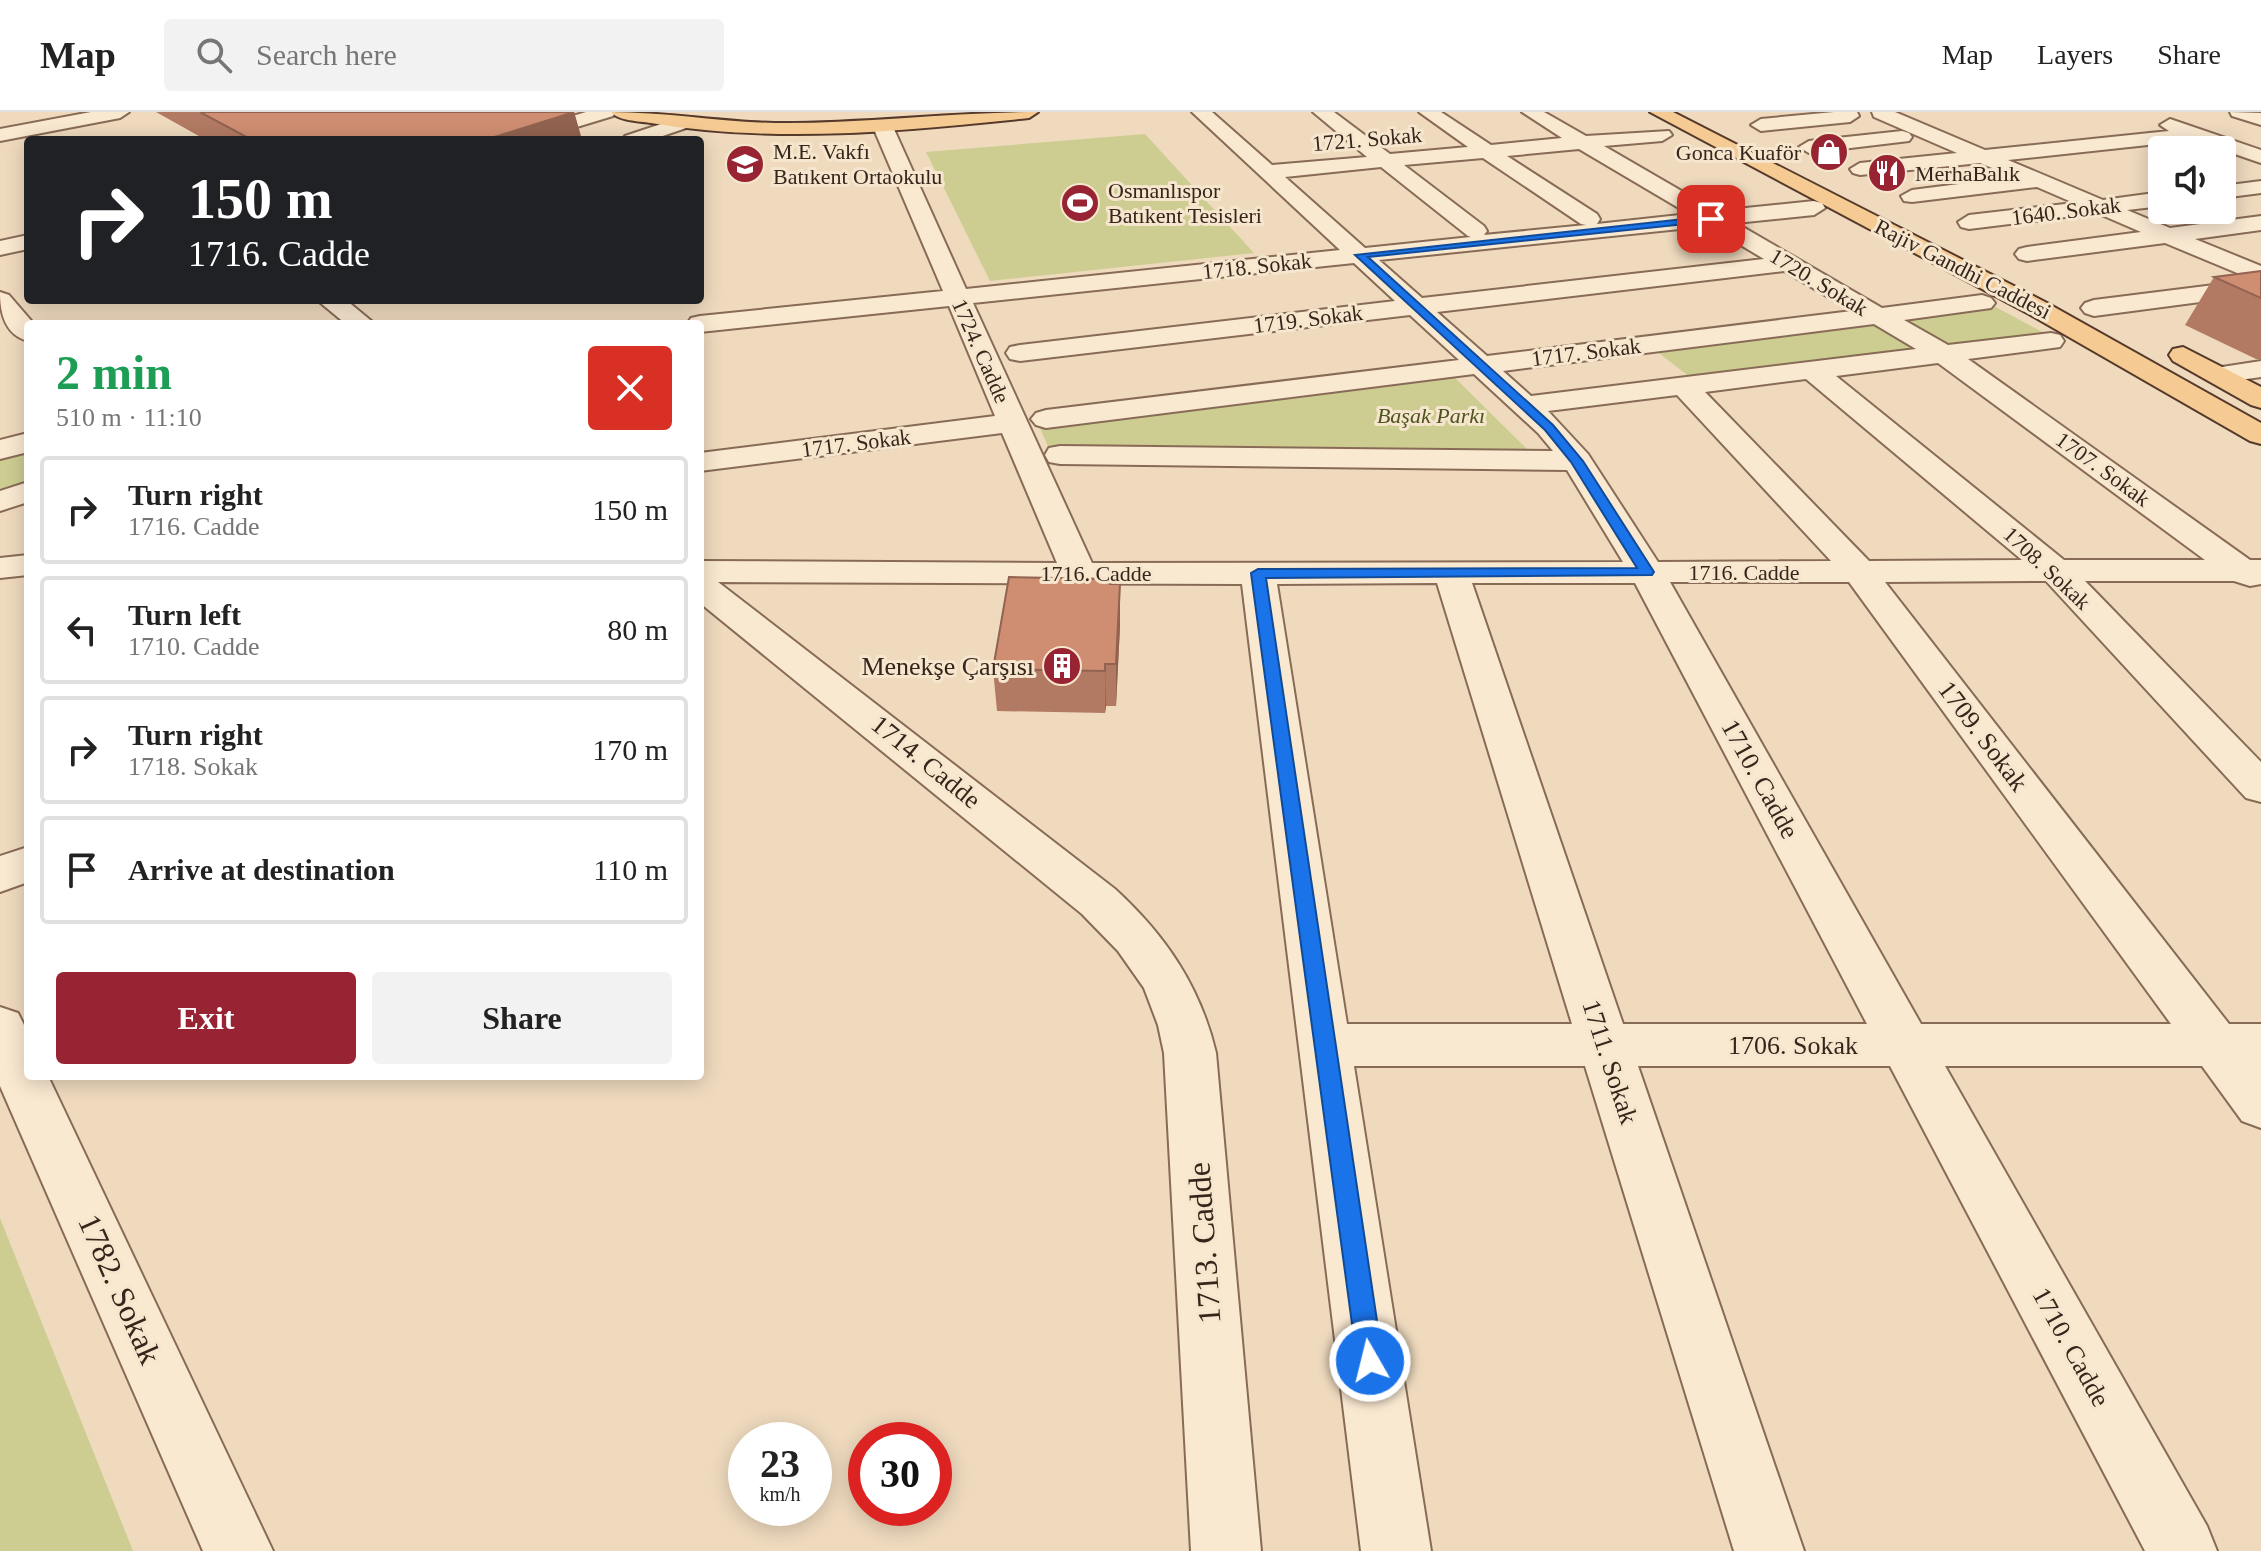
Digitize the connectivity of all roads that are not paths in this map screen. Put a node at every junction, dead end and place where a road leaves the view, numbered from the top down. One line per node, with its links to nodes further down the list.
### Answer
1 (120, 112): 13 (street)
2 (606, 112): 25 (street)
3 (620, 112): 14 (main road)
4 (942, 112): 16 (main road)
5 (1029, 112): 16 (main road)
6 (1201, 112): 35 (street, 1710. Cadde)
7 (1322, 112): 33 (street)
8 (1428, 112): 29 (street)
9 (1531, 112): 27 (street, 1720. Sokak)
10 (1700, 112): 48 (main road, Rajiv Gandhi Caddesi)
11 (2239, 112): 17 (street)
12 (1888, 113): 19 (street); 24 (street)
13 (90, 114): 21 (street); 23 (street)
14 (683, 118): 16 (main road); 26 (street)
15 (2152, 118): 22 (street)
16 (882, 119): 57 (street, 1724. Cadde)
17 (2261, 119)
18 (1661, 124): 27 (street, 1721. Sokak); 81 (main road, Rajiv Gandhi Caddesi)
19 (1761, 125)
20 (1978, 130): 24 (street)
21 (112, 131)
22 (2196, 134): 30 (street); 31 (street)
23 (0, 135)
24 (1931, 135): 28 (street); 31 (street)
25 (526, 136)
26 (641, 136)
27 (1583, 143): 29 (street, 1721. Sokak); 45 (street, 1720. Sokak)
28 (1809, 147)
29 (1487, 152): 33 (street, 1721. Sokak); 44 (street)
30 (2260, 156): 32 (street)
31 (1982, 157): 34 (street); 37 (street)
32 (2236, 159)
33 (1386, 161): 35 (street, 1721. Sokak); 47 (street)
34 (1860, 169)
35 (1268, 172): 52 (street, 1710. Cadde)
36 (2086, 176): 37 (street)
37 (2040, 181): 40 (street); 42 (street)
38 (2261, 187): 39 (street)
39 (2236, 190)
40 (1912, 196)
41 (2148, 201): 42 (street, 1640. Sokak)
42 (2100, 207): 48 (street, 1640. Sokak); 49 (street)
43 (1814, 208): 45 (street, 1718. Sokak)
44 (1589, 219)
45 (1711, 219): 52 (street, 1718. Sokak); 54 (street, 1720. Sokak)
46 (2261, 223): 49 (street)
47 (1476, 231)
48 (1970, 234)
49 (2168, 235): 53 (street); 55 (street)
50 (24, 243): 51 (street)
51 (0, 248)
52 (1360, 255): 57 (street, 1718. Sokak); 62 (street, 1710. Cadde)
53 (2018, 259): 56 (main road, Rajiv Gandhi Caddesi)
54 (1787, 263): 62 (street, 1719. Sokak); 63 (street, 1720. Sokak)
55 (2259, 276): 61 (street)
56 (2038, 279)
57 (958, 297): 65 (street, 1718. Sokak); 80 (street, 1724. Cadde)
58 (0, 300): 67 (street)
59 (1982, 303): 63 (street, 1717. Sokak)
60 (335, 304): 64 (street)
61 (2087, 305): 66 (main road)
62 (1417, 306): 70 (street, 1719. Sokak); 72 (street, 1710. Cadde)
63 (1876, 316): 71 (street, 1720. Sokak); 72 (street, 1717. Sokak)
64 (357, 320)
65 (704, 324)
66 (2130, 327)
67 (24, 328)
68 (2051, 341): 71 (street, 1717. Sokak)
69 (2167, 347): 75 (main road)
70 (1020, 353)
71 (1943, 354): 74 (street, 1717. Sokak); 98 (street, 1707. Sokak)
72 (1482, 365): 78 (street, 1710. Cadde); 79 (street, 1717. Sokak)
73 (2261, 369): 75 (street)
74 (1812, 370): 76 (street, 1717. Sokak); 93 (street, 1708. Sokak)
75 (2219, 375): 77 (main road)
76 (1684, 386): 78 (street, 1717. Sokak); 92 (street, 1709. Sokak)
77 (2261, 399)
78 (1526, 405): 85 (street, 1710. Cadde)
79 (1046, 419)
80 (1013, 423): 86 (street, 1717. Sokak); 97 (street, 1724. Cadde)
81 (2261, 435)
82 (24, 443): 83 (street)
83 (0, 450)
84 (1060, 455): 85 (street)
85 (1577, 461): 94 (street, 1710. Cadde)
86 (704, 462)
87 (24, 493): 88 (street)
88 (0, 501)
89 (24, 565): 90 (street)
90 (0, 568)
91 (704, 571): 97 (street, 1716. Cadde)
92 (1859, 571): 93 (street, 1716. Cadde); 94 (street, 1716. Cadde); 108 (street, 1709. Sokak)
93 (2056, 571): 98 (street, 1716. Cadde); 100 (street, 1708. Sokak)
94 (1647, 572): 96 (street, 1716. Cadde); 107 (street, 1710. Cadde)
95 (1258, 573): 96 (street, 1716. Cadde); 97 (street, 1716. Cadde); 105 (street)
96 (1451, 573): 106 (street, 1711. Sokak)
97 (1079, 574)
98 (2255, 575)
99 (704, 588): 103 (street, 1714. Cadde)
100 (2261, 788)
101 (24, 865): 102 (street)
102 (0, 875)
103 (1144, 947): 111 (street, 1713. Cadde)
104 (0, 1028): 110 (street, 1782. Sokak)
105 (1325, 1045): 106 (street, 1706. Sokak); 112 (street)
106 (1605, 1045): 107 (street, 1706. Sokak); 113 (street, 1711. Sokak)
107 (1906, 1045): 108 (street, 1706. Sokak); 114 (street, 1710. Cadde)
108 (2238, 1045): 109 (street, 1709. Sokak)
109 (2261, 1105)
110 (238, 1551)
111 (1226, 1551)
112 (1396, 1551)
113 (1769, 1551)
114 (2182, 1551)

